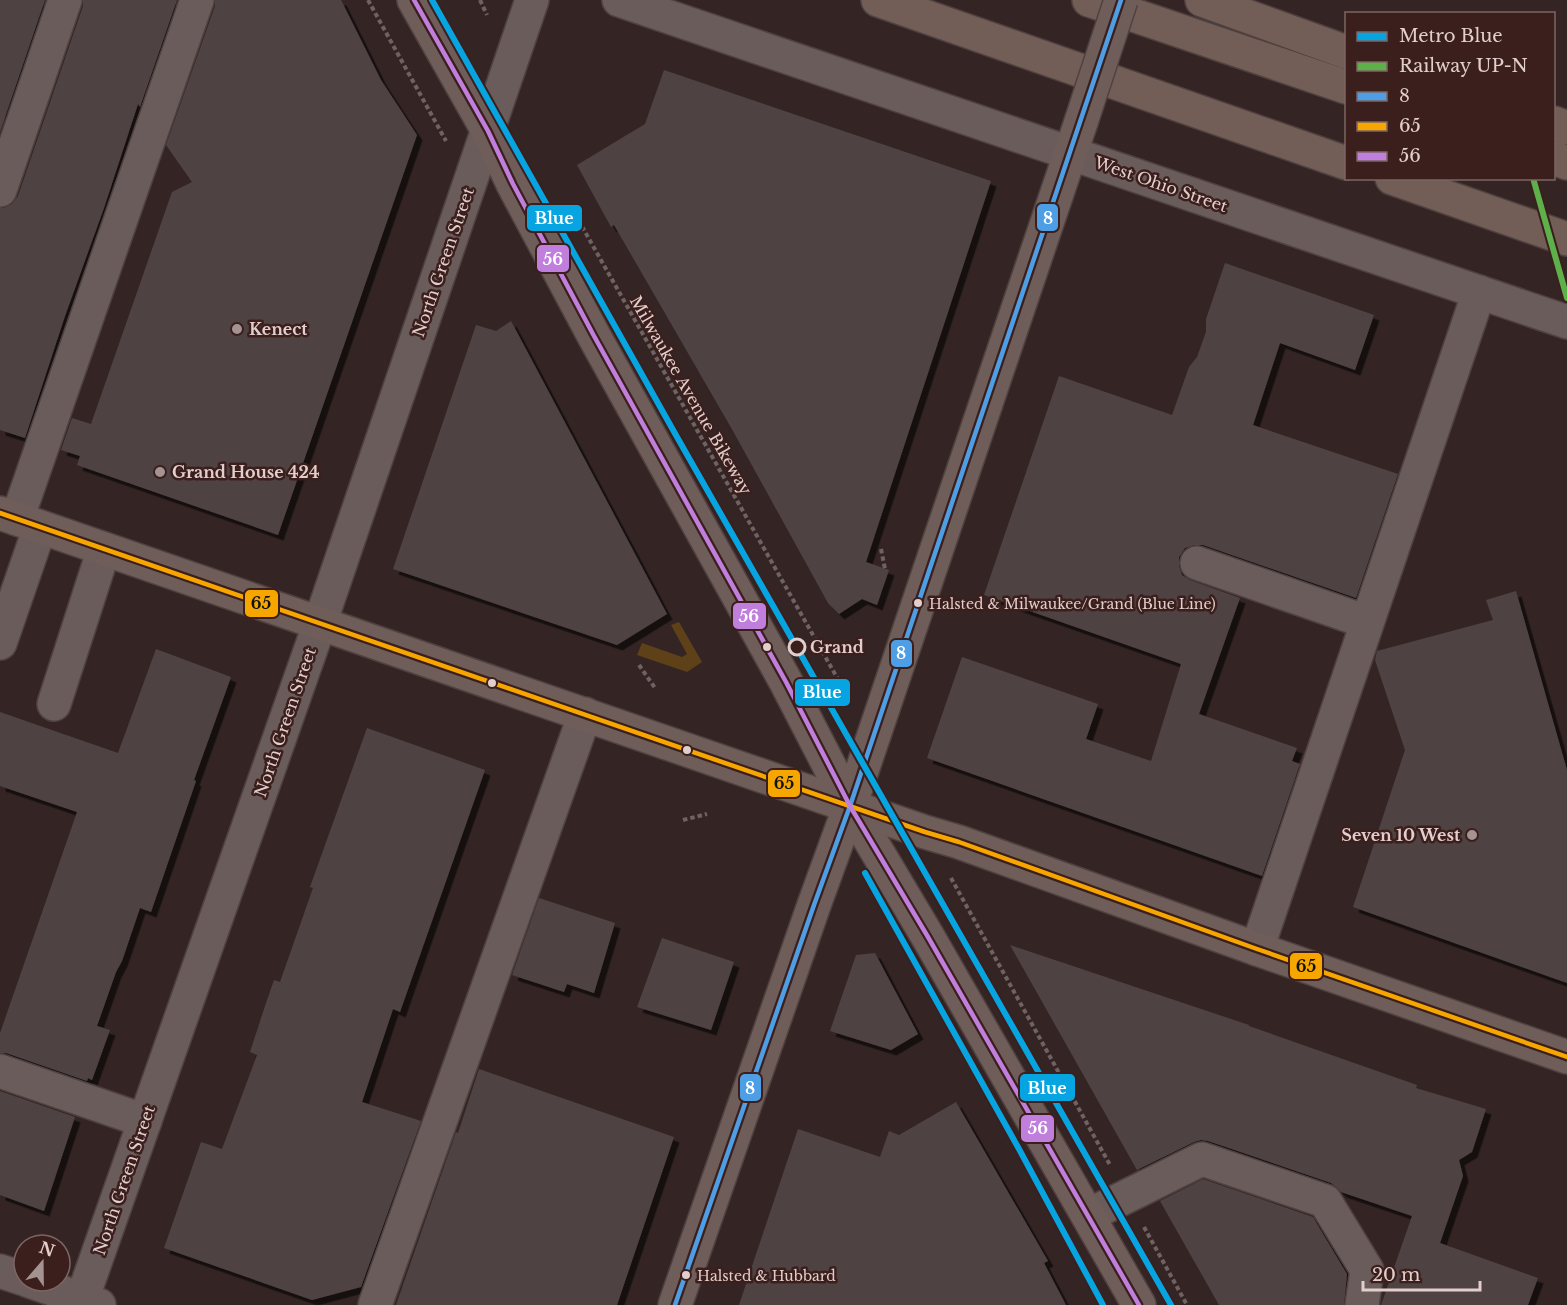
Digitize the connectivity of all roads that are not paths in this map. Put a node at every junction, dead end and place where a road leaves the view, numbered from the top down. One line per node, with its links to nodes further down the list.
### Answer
1 (65, 0): 16 (street)
2 (197, 0): 20 (street)
3 (414, 0): 12 (main road)
4 (532, 0): 12 (street, North Green Street)
5 (619, 0): 13 (street, West Ohio Street)
6 (879, 0): 14 (highway)
7 (1089, 0): 11 (highway)
8 (1121, 0): 13 (main road, bridge)
9 (1202, 0): 10 (highway)
10 (1345, 51)
11 (1345, 86)
12 (488, 132): 24 (street, North Green Street); 28 (main road)
13 (1075, 137): 18 (street, West Ohio Street); 28 (main road)
14 (1345, 162)
15 (1398, 180): 17 (highway)
16 (0, 190)
17 (1567, 239)
18 (1479, 292): 19 (street, West Ohio Street); 23 (street)
19 (1567, 322)
20 (19, 520): 21 (main road); 25 (street)
21 (104, 549): 24 (main road); 26 (street)
22 (1197, 563): 23 (street)
23 (1367, 622): 29 (street)
24 (320, 623): 27 (main road); 32 (street, North Green Street)
25 (0, 643)
26 (54, 704)
27 (585, 714): 28 (main road); 36 (street)
28 (850, 806): 29 (main road); 33 (main road); 37 (main road)
29 (1257, 949): 30 (main road)
30 (1567, 1056)
31 (0, 1071): 32 (street)
32 (145, 1121): 35 (street, North Green Street)
33 (1089, 1215): 38 (main road); 39 (street)
34 (61, 1293): 35 (street)
35 (87, 1303)
36 (375, 1305)
37 (675, 1305)
38 (1139, 1305)
39 (1362, 1305)

